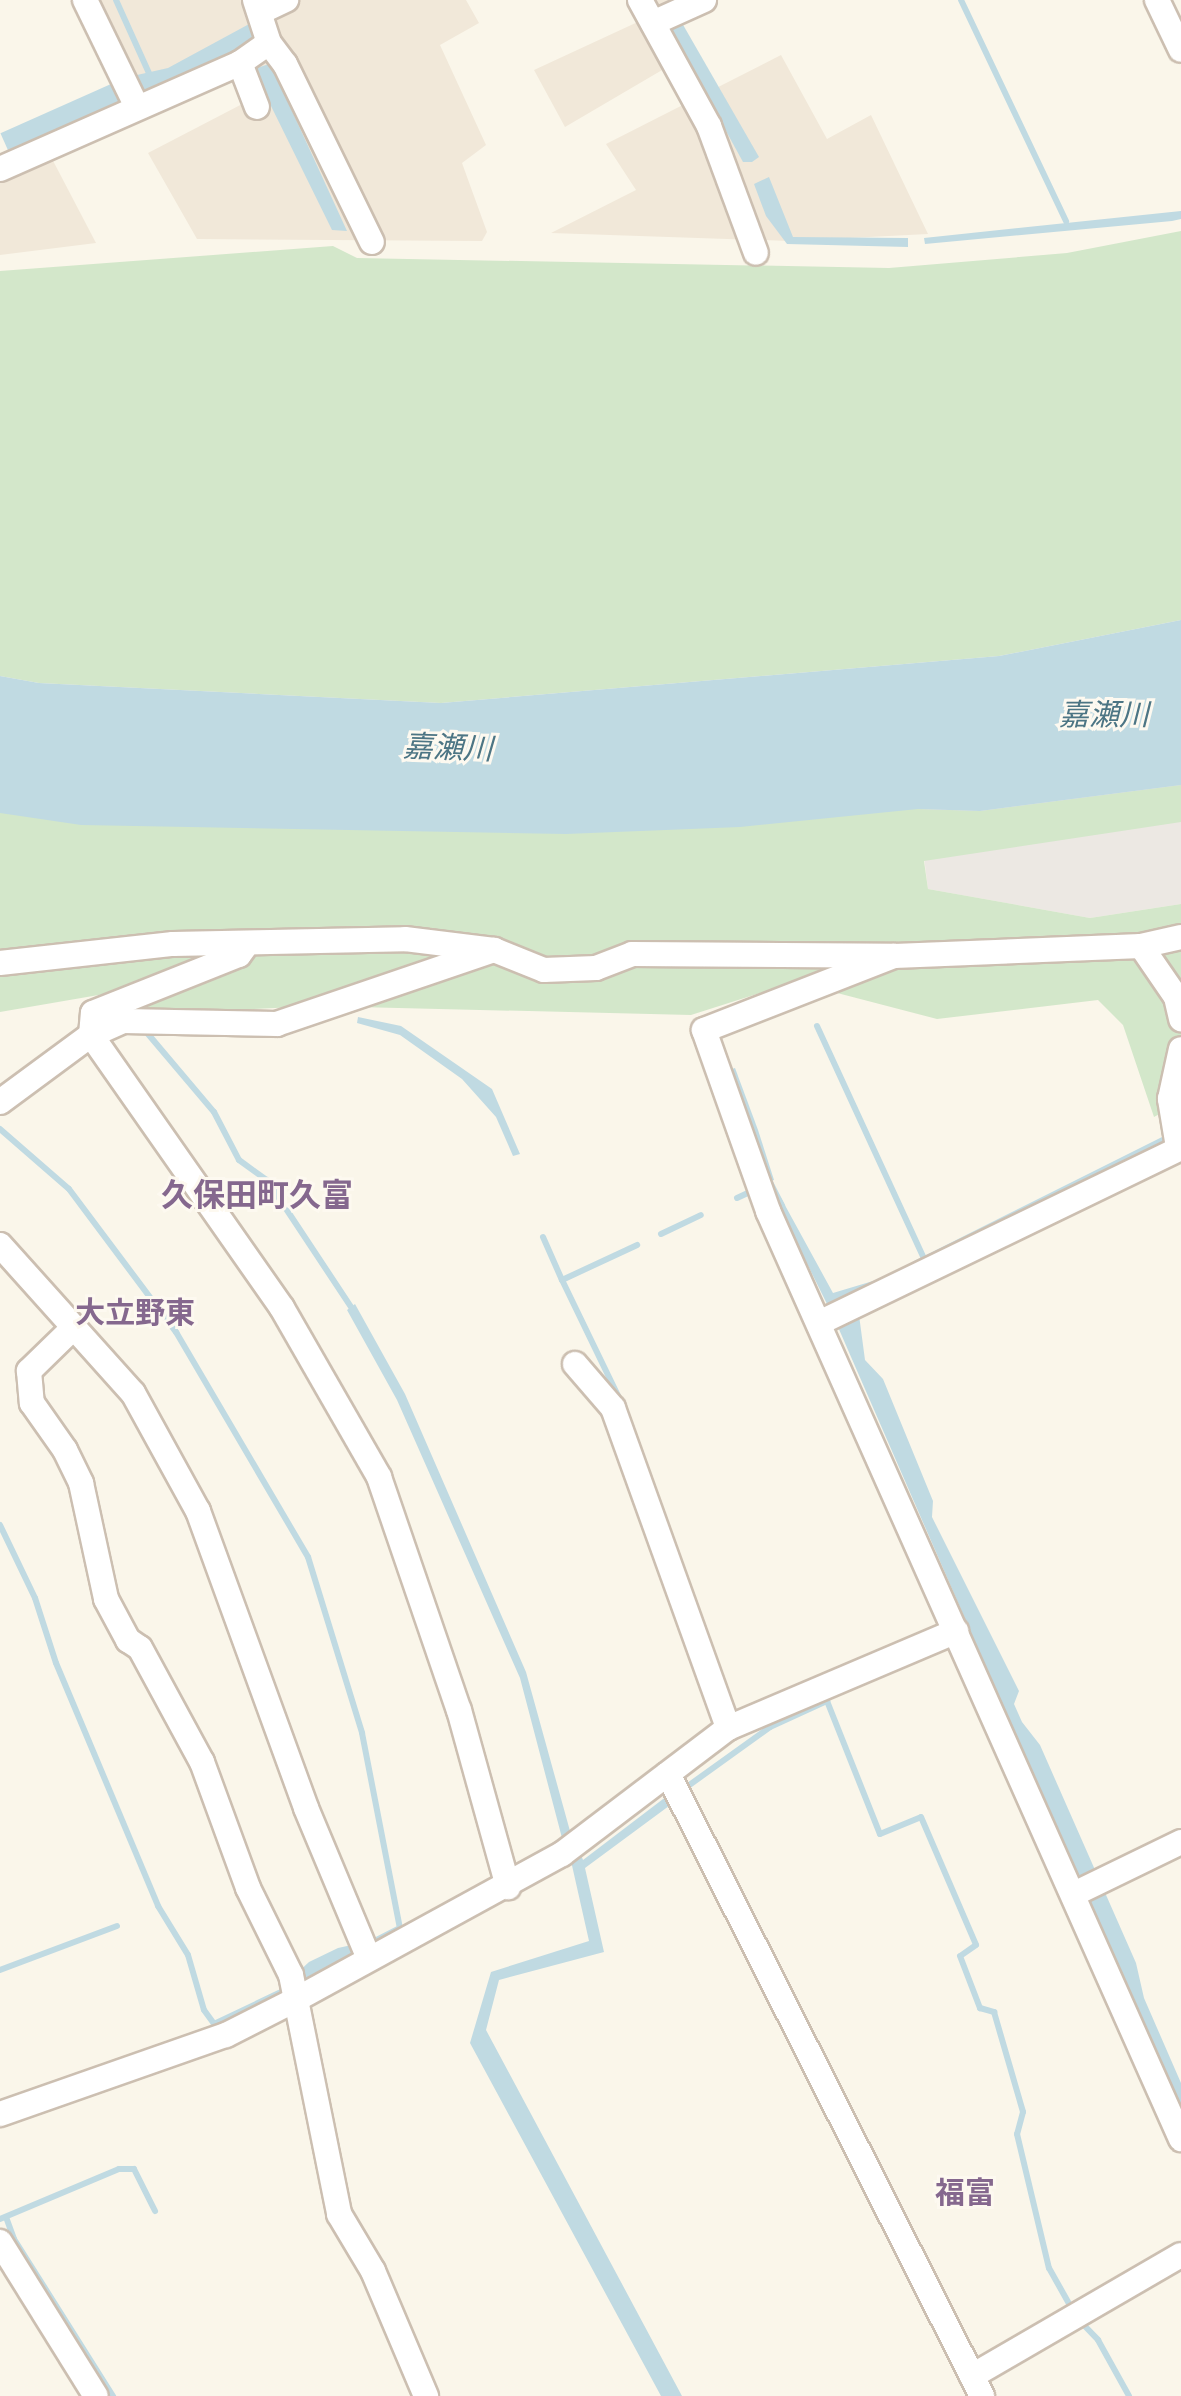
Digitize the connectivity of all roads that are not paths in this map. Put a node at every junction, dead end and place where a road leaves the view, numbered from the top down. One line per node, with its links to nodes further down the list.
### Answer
1 (85, 0): 10 (street)
2 (286, 0): 6 (street)
3 (640, 0): 7 (street)
4 (704, 0): 7 (street)
5 (1157, 0): 8 (street)
6 (262, 22): 9 (street); 13 (street)
7 (653, 23): 14 (street)
8 (1181, 50)
9 (240, 63): 10 (street); 11 (street)
10 (136, 105): 12 (street)
11 (257, 107)
12 (0, 169)
13 (372, 242)
14 (756, 253)
15 (1181, 937): 17 (street)
16 (247, 944): 18 (street); 20 (street); 22 (street)
17 (1141, 946): 19 (street); 21 (street)
18 (494, 950): 19 (street); 22 (street)
19 (894, 956): 27 (street)
20 (0, 963)
21 (1181, 1019)
22 (91, 1035): 24 (street); 34 (street)
23 (1181, 1049): 25 (street)
24 (0, 1102)
25 (1180, 1148): 27 (street)
26 (0, 1245): 28 (street)
27 (832, 1317): 30 (street)
28 (71, 1330): 36 (street); 37 (street)
29 (575, 1364): 31 (street)
30 (956, 1631): 31 (street); 35 (street)
31 (728, 1728): 32 (street)
32 (674, 1786): 34 (street); 42 (street)
33 (1181, 1842): 35 (street)
34 (508, 1887): 36 (street)
35 (1074, 1894): 39 (street)
36 (364, 1947): 37 (street)
37 (297, 1999): 38 (street); 44 (street)
38 (0, 2114)
39 (1181, 2139)
40 (0, 2242): 43 (street)
41 (1181, 2255): 42 (street)
42 (977, 2386)
43 (96, 2396)
44 (426, 2396)

